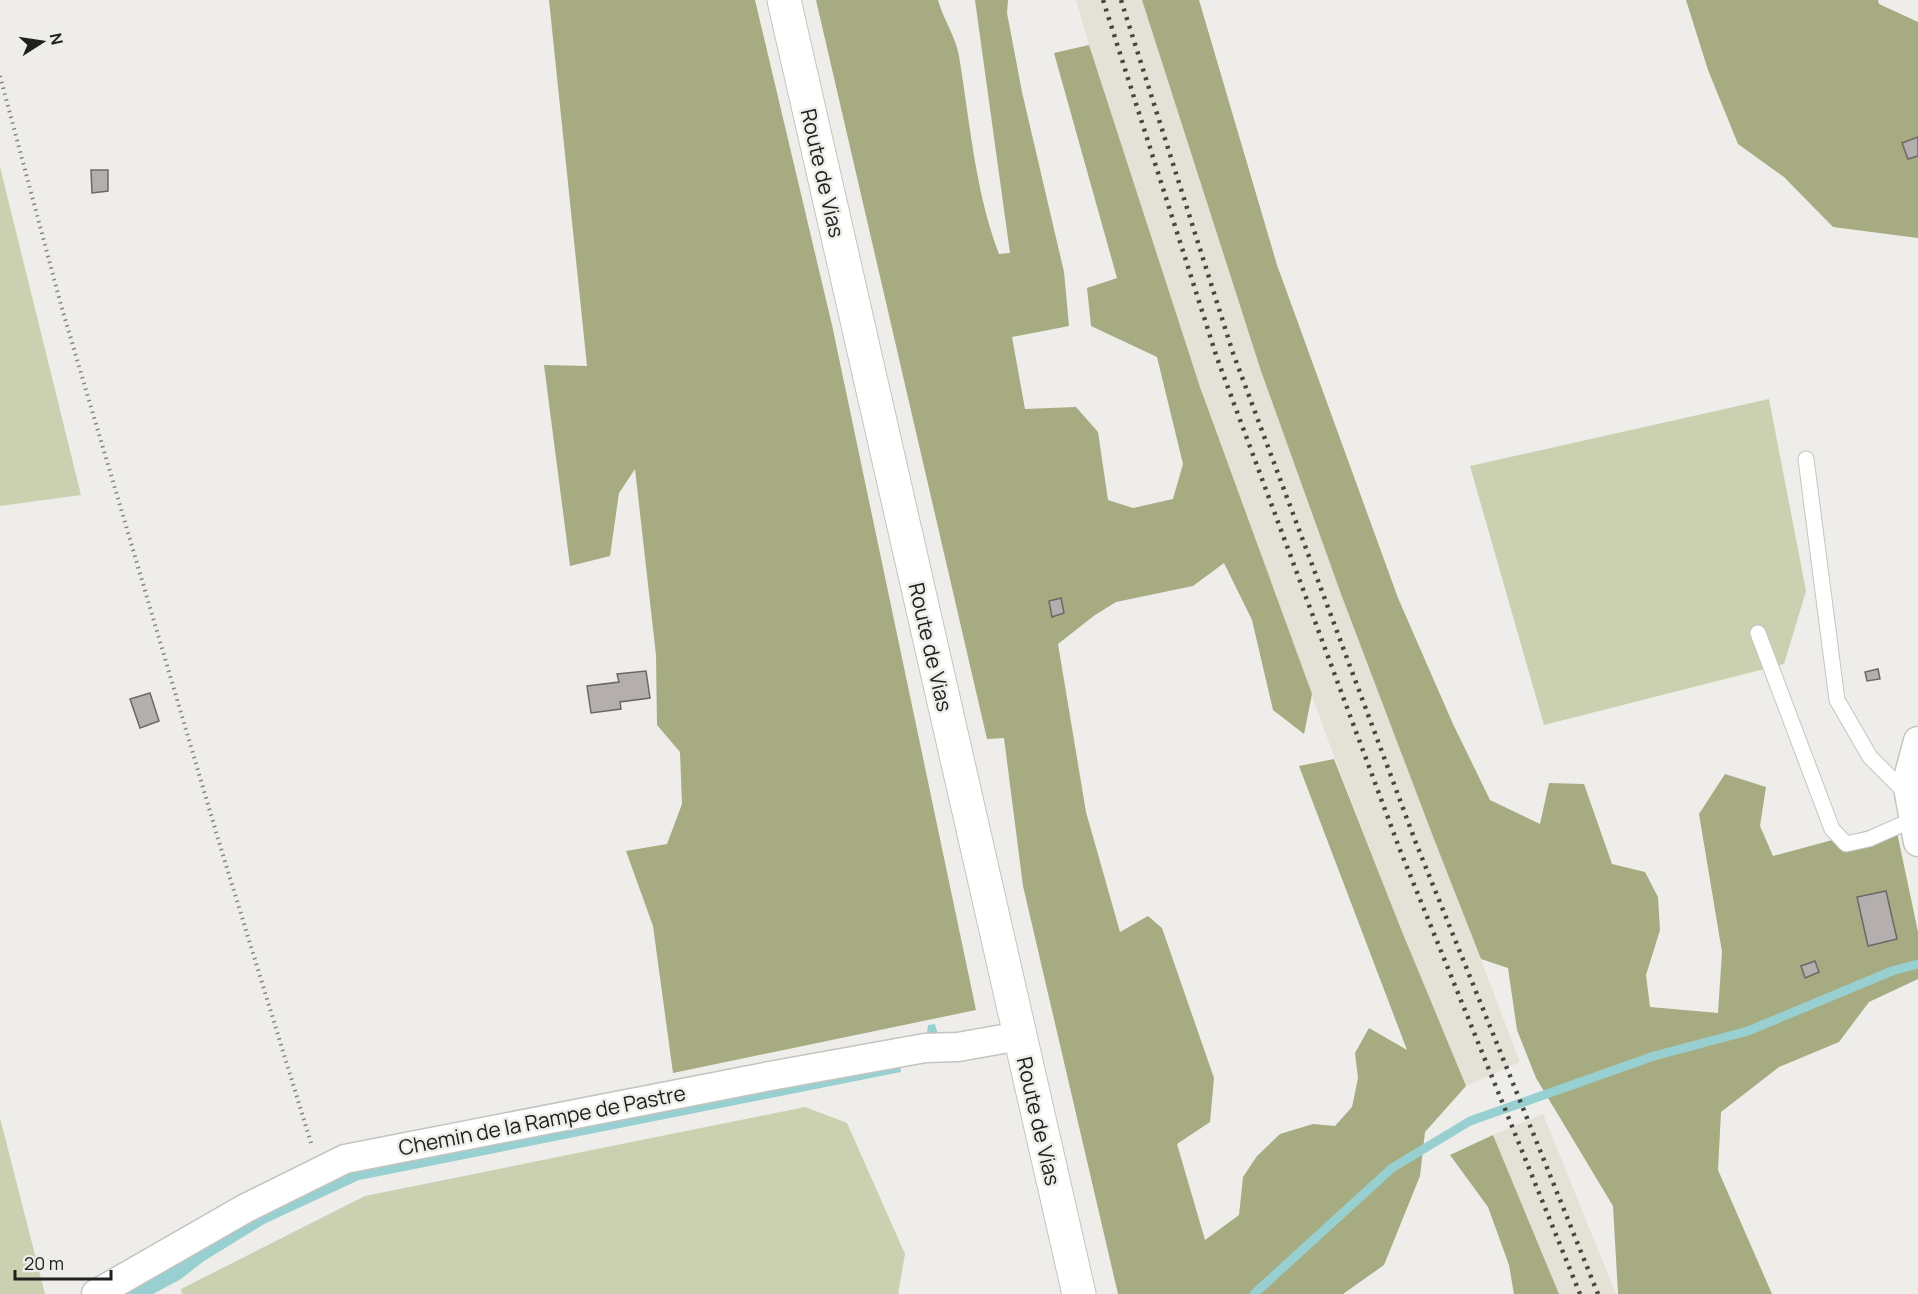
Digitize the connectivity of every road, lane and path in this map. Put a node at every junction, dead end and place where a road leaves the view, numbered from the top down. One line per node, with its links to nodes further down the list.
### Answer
1 (784, 0): 7 (main road, Route de Vias)
2 (0, 76): 8 (path)
3 (1806, 459): 6 (lane)
4 (1758, 633): 6 (lane)
5 (1918, 741): 6 (street)
6 (1914, 820)
7 (1020, 1036): 8 (street, Chemin de la Rampe de Pastre); 10 (main road, Route de Vias)
8 (319, 1172): 9 (street, Chemin de la Rampe de Pastre)
9 (96, 1294)
10 (1079, 1294)

